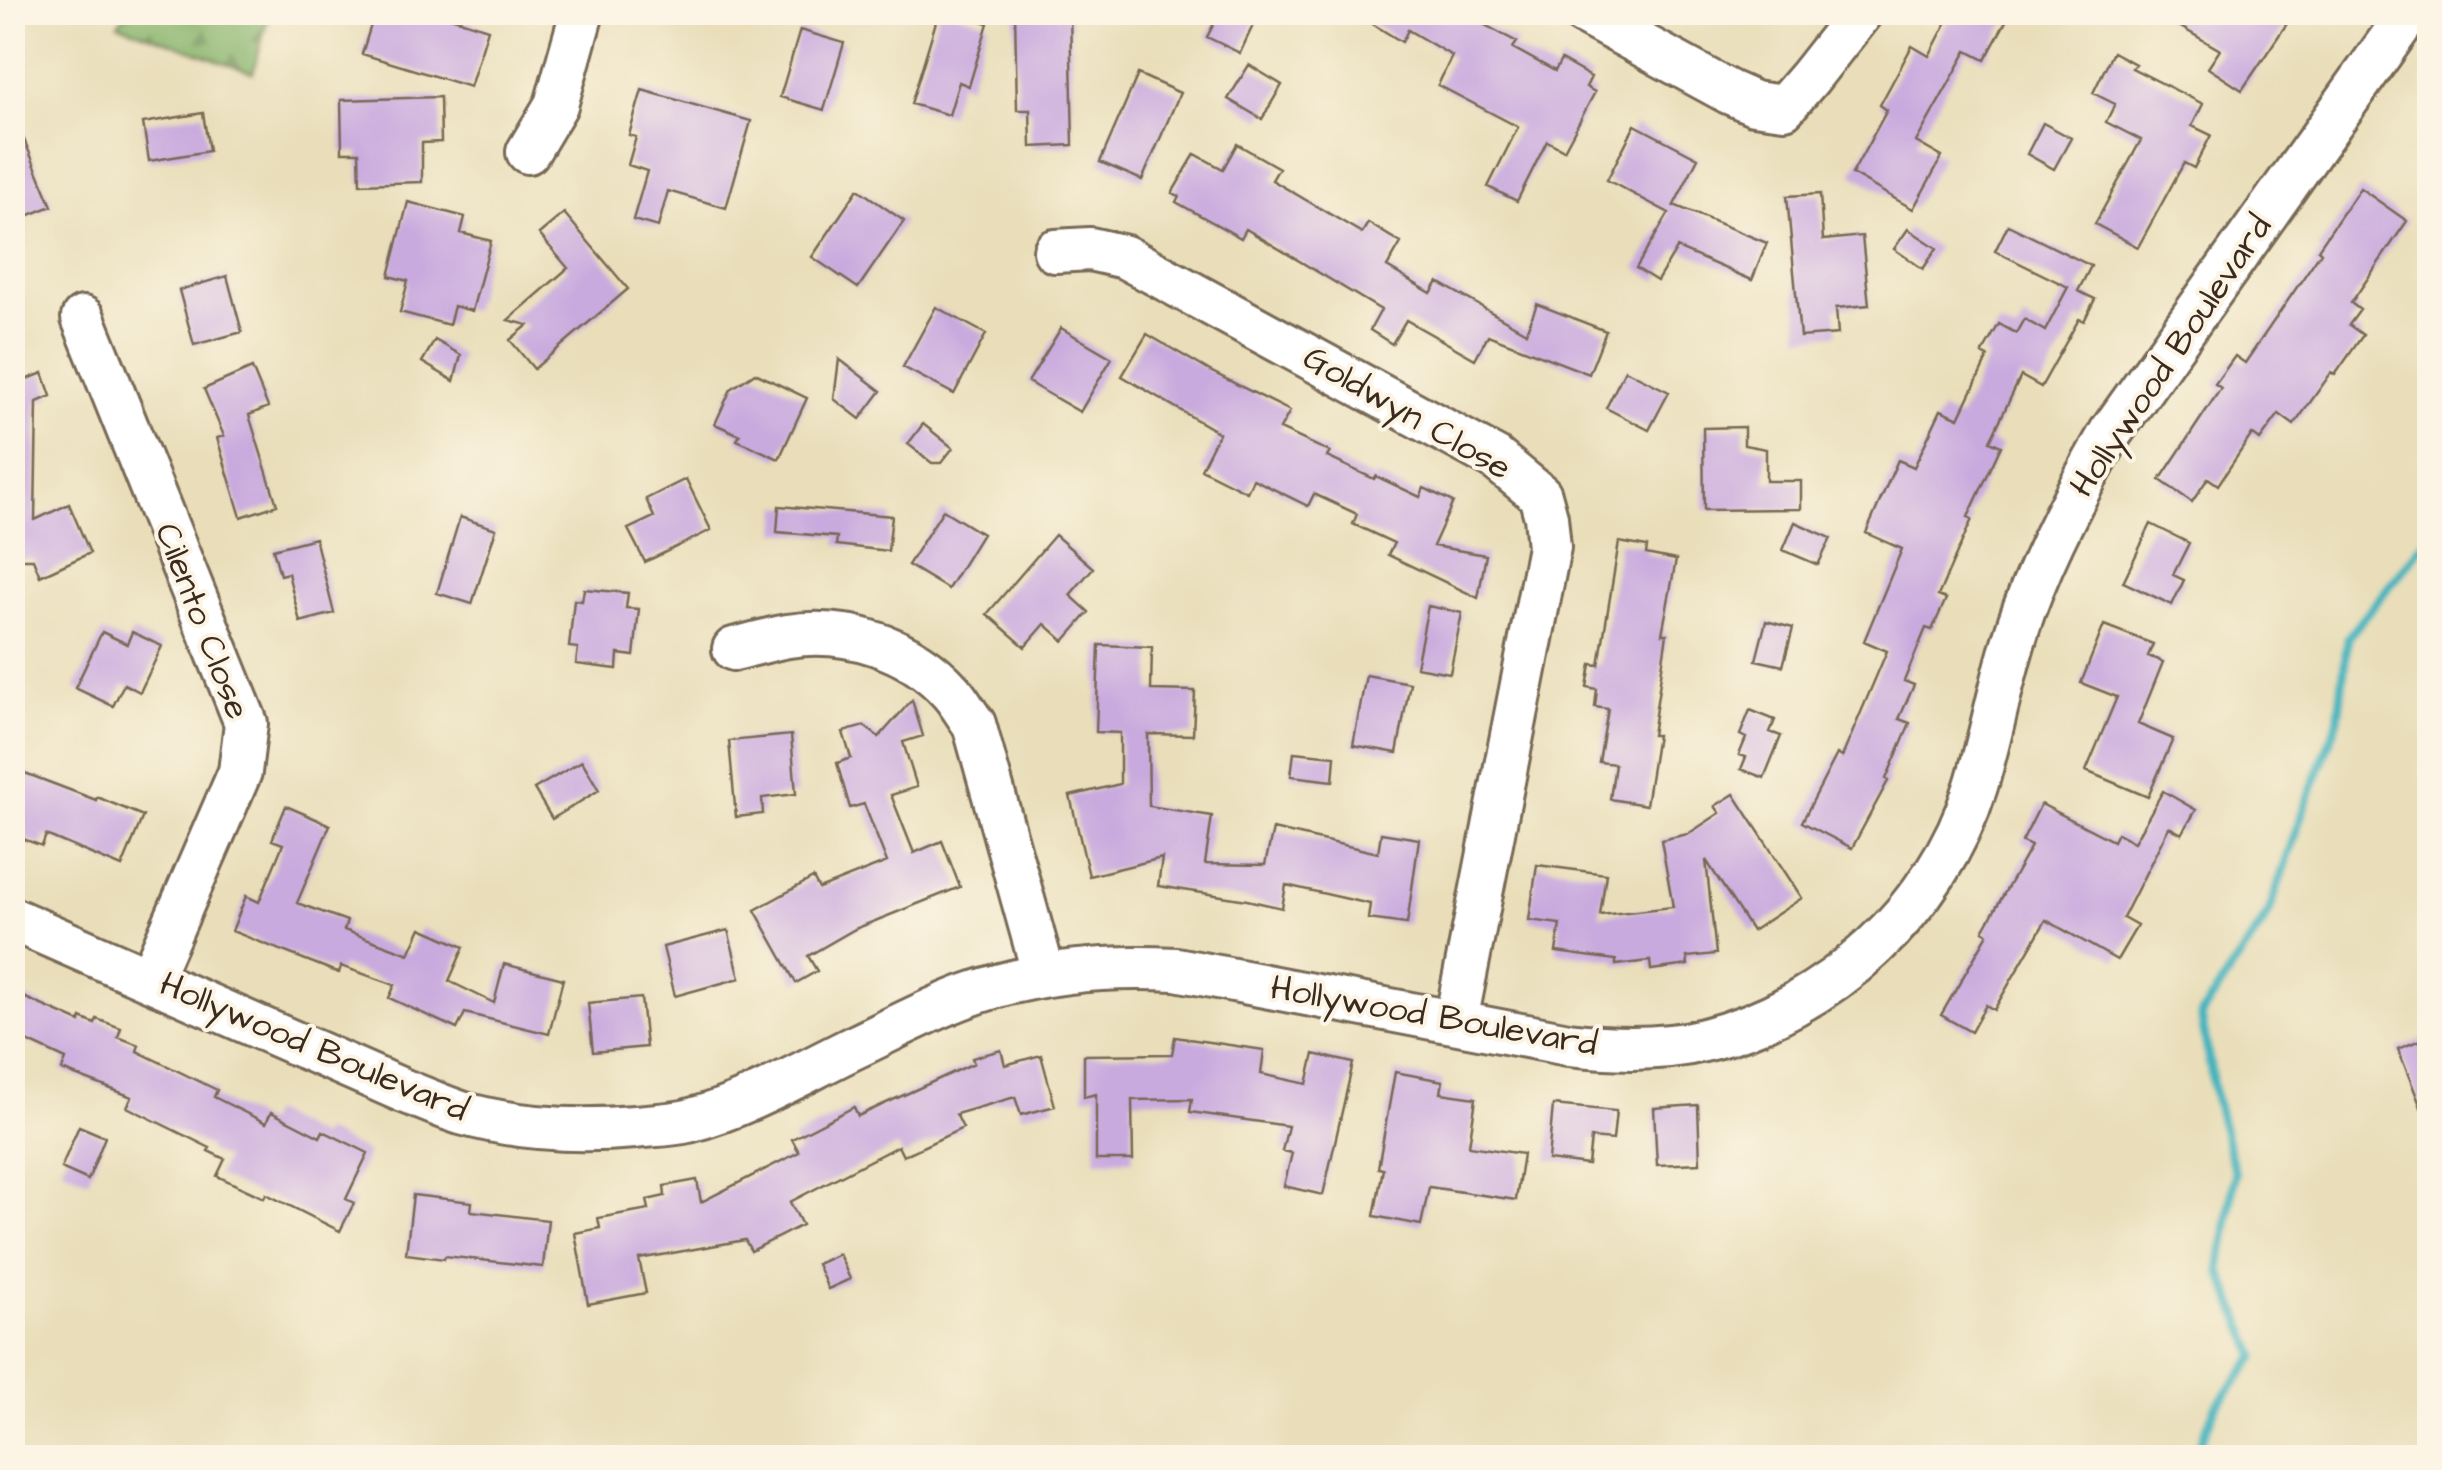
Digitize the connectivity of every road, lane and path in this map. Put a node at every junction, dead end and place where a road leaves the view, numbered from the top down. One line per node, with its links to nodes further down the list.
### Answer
1 (582, 12): 5 (street)
2 (1582, 12): 3 (street)
3 (1861, 12)
4 (2410, 12): 12 (street, Hollywood Boulevard)
5 (528, 152)
6 (1055, 250): 12 (street, Goldwyn Close)
7 (84, 318): 11 (street, Cilento Close)
8 (734, 649): 10 (street)
9 (12, 918): 11 (street, Hollywood Boulevard)
10 (1044, 975): 11 (street, Hollywood Boulevard); 12 (street, Hollywood Boulevard)
11 (150, 979)
12 (1456, 1021)

